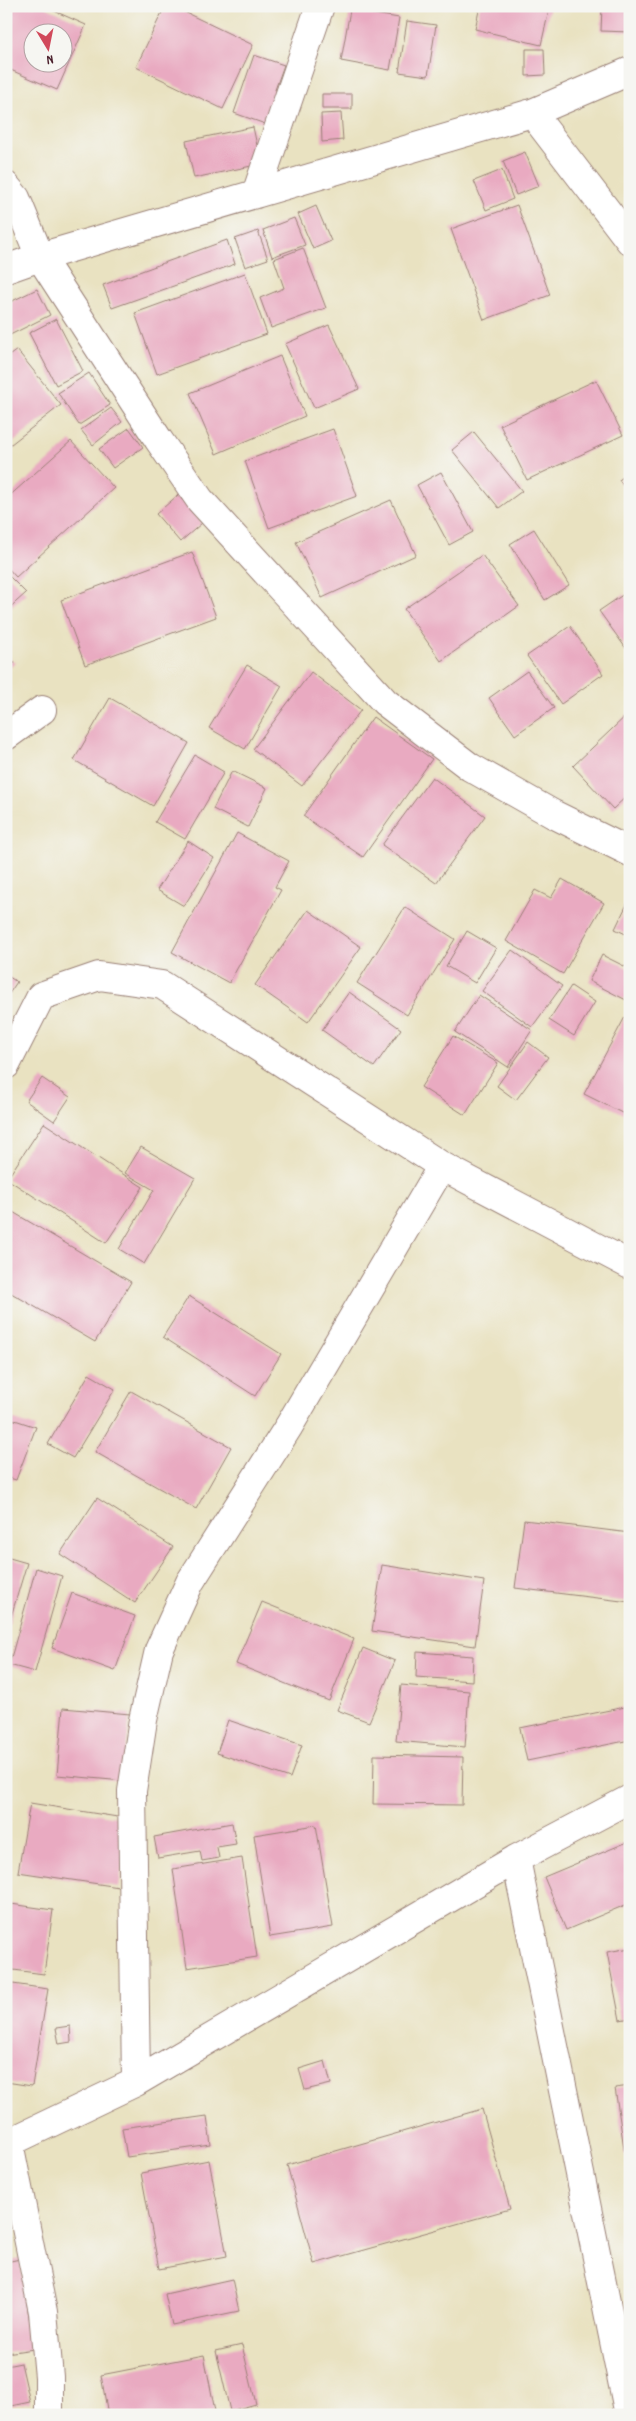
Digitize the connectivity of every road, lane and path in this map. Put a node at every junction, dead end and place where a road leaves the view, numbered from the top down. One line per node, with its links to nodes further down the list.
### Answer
1 (320, 6): 5 (street)
2 (630, 71): 3 (street)
3 (532, 113): 5 (street); 6 (street)
4 (6, 186): 7 (street)
5 (256, 194): 7 (street)
6 (630, 241)
7 (40, 257): 8 (street); 11 (street)
8 (6, 269)
9 (42, 710): 10 (street)
10 (6, 736)
11 (630, 852)
12 (6, 1065): 13 (street)
13 (442, 1166): 14 (street); 17 (street)
14 (630, 1265)
15 (630, 1799): 16 (street)
16 (516, 1859): 17 (street); 20 (street)
17 (136, 2082): 18 (street)
18 (8, 2143): 19 (street)
19 (50, 2415)
20 (629, 2415)

